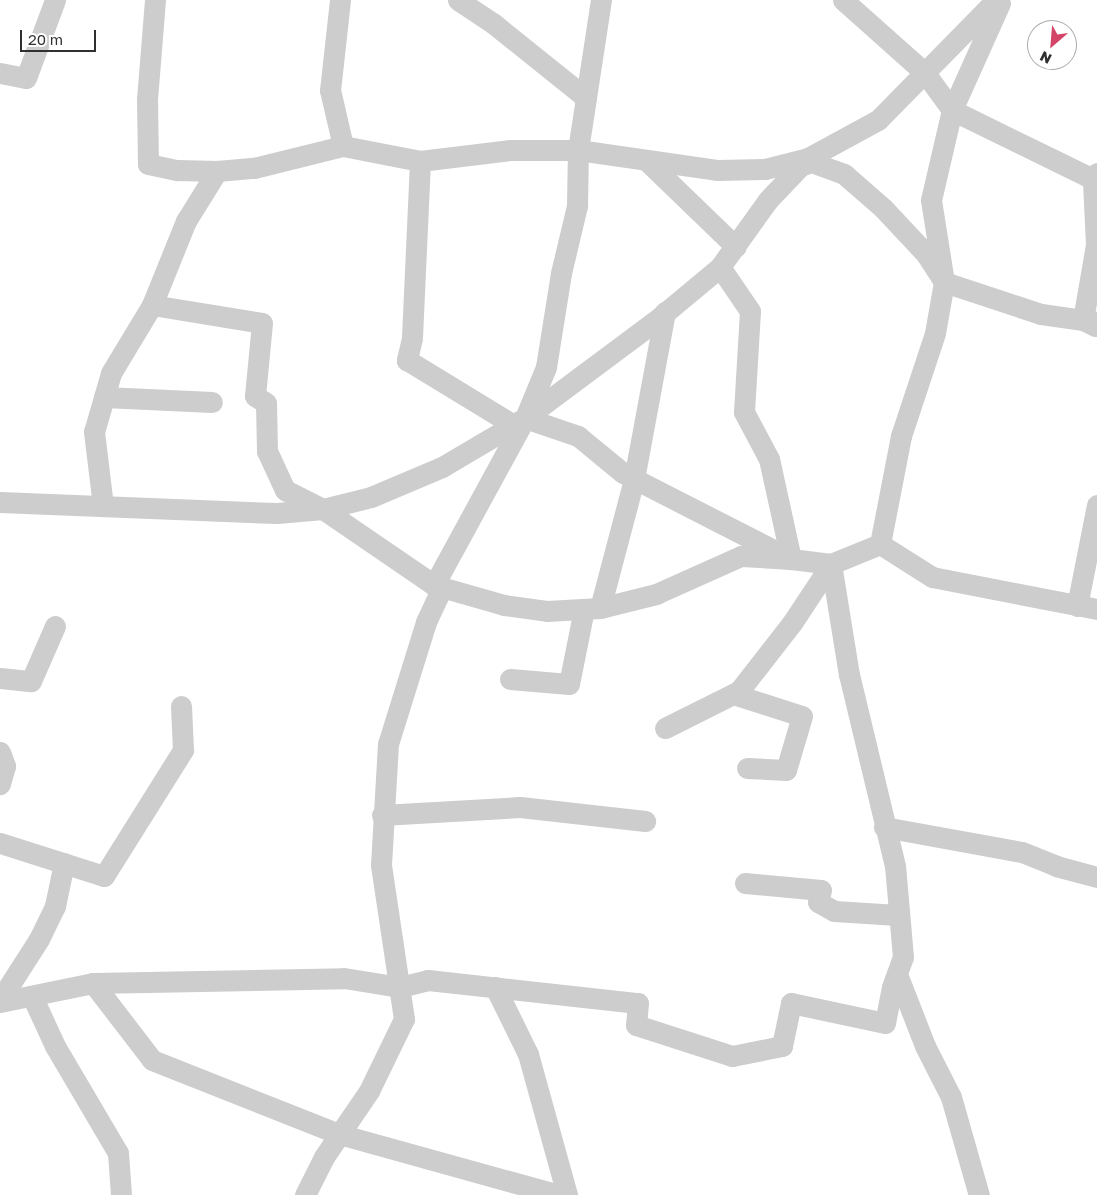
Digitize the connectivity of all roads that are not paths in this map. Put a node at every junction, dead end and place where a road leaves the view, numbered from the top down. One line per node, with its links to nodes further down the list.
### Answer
1 (55, 0): 9 (street)
2 (156, 0): 18 (street)
3 (340, 0): 13 (street)
4 (458, 0): 11 (street)
5 (601, 0): 11 (street)
6 (843, 0): 10 (street)
7 (996, 0): 10 (street)
8 (1001, 0): 12 (street)
9 (0, 73)
10 (925, 73): 12 (street); 17 (street)
11 (586, 98): 14 (street)
12 (952, 110): 19 (street); 22 (street)
13 (343, 146): 15 (street); 18 (street)
14 (578, 150): 15 (street); 16 (street); 28 (street)
15 (420, 161): 28 (street)
16 (648, 162): 17 (street); 20 (street)
17 (805, 162): 20 (street); 22 (street)
18 (216, 171): 23 (street)
19 (1096, 179): 25 (street)
20 (736, 247): 21 (street)
21 (720, 267): 24 (street); 35 (street)
22 (944, 282): 25 (street); 34 (street)
23 (152, 305): 26 (street); 33 (street)
24 (665, 312): 28 (street); 29 (street)
25 (1092, 323)
26 (104, 397): 27 (street); 32 (street)
27 (212, 402)
28 (518, 421): 29 (street); 33 (street); 37 (street)
29 (634, 478): 35 (street); 39 (street)
30 (0, 502): 32 (street)
31 (1097, 505): 38 (street)
32 (103, 506): 33 (street)
33 (323, 509): 37 (street)
34 (880, 544): 36 (street); 38 (street)
35 (791, 559): 36 (street); 39 (street)
36 (831, 564): 43 (street); 51 (street)
37 (438, 586): 39 (street); 49 (street)
38 (1087, 607)
39 (592, 609): 42 (street)
40 (55, 626): 41 (street)
41 (0, 678)
42 (510, 679)
43 (733, 694): 45 (street); 47 (street)
44 (181, 706): 53 (street)
45 (665, 728)
46 (0, 752): 48 (street)
47 (747, 768)
48 (0, 784)
49 (382, 816): 50 (street); 59 (street)
50 (645, 821)
51 (884, 828): 54 (street); 56 (street)
52 (0, 843): 53 (street)
53 (64, 864): 62 (street)
54 (1097, 877)
55 (745, 883): 56 (street)
56 (898, 914): 57 (street)
57 (897, 974): 60 (street); 68 (street)
58 (93, 983): 59 (street); 61 (street); 63 (street)
59 (400, 987): 60 (street); 63 (street)
60 (495, 987): 67 (street)
61 (32, 996): 62 (street); 64 (street)
62 (0, 1001)
63 (339, 1134): 65 (street); 66 (street)
64 (121, 1195)
65 (305, 1195)
66 (559, 1195)
67 (567, 1195)
68 (979, 1195)

